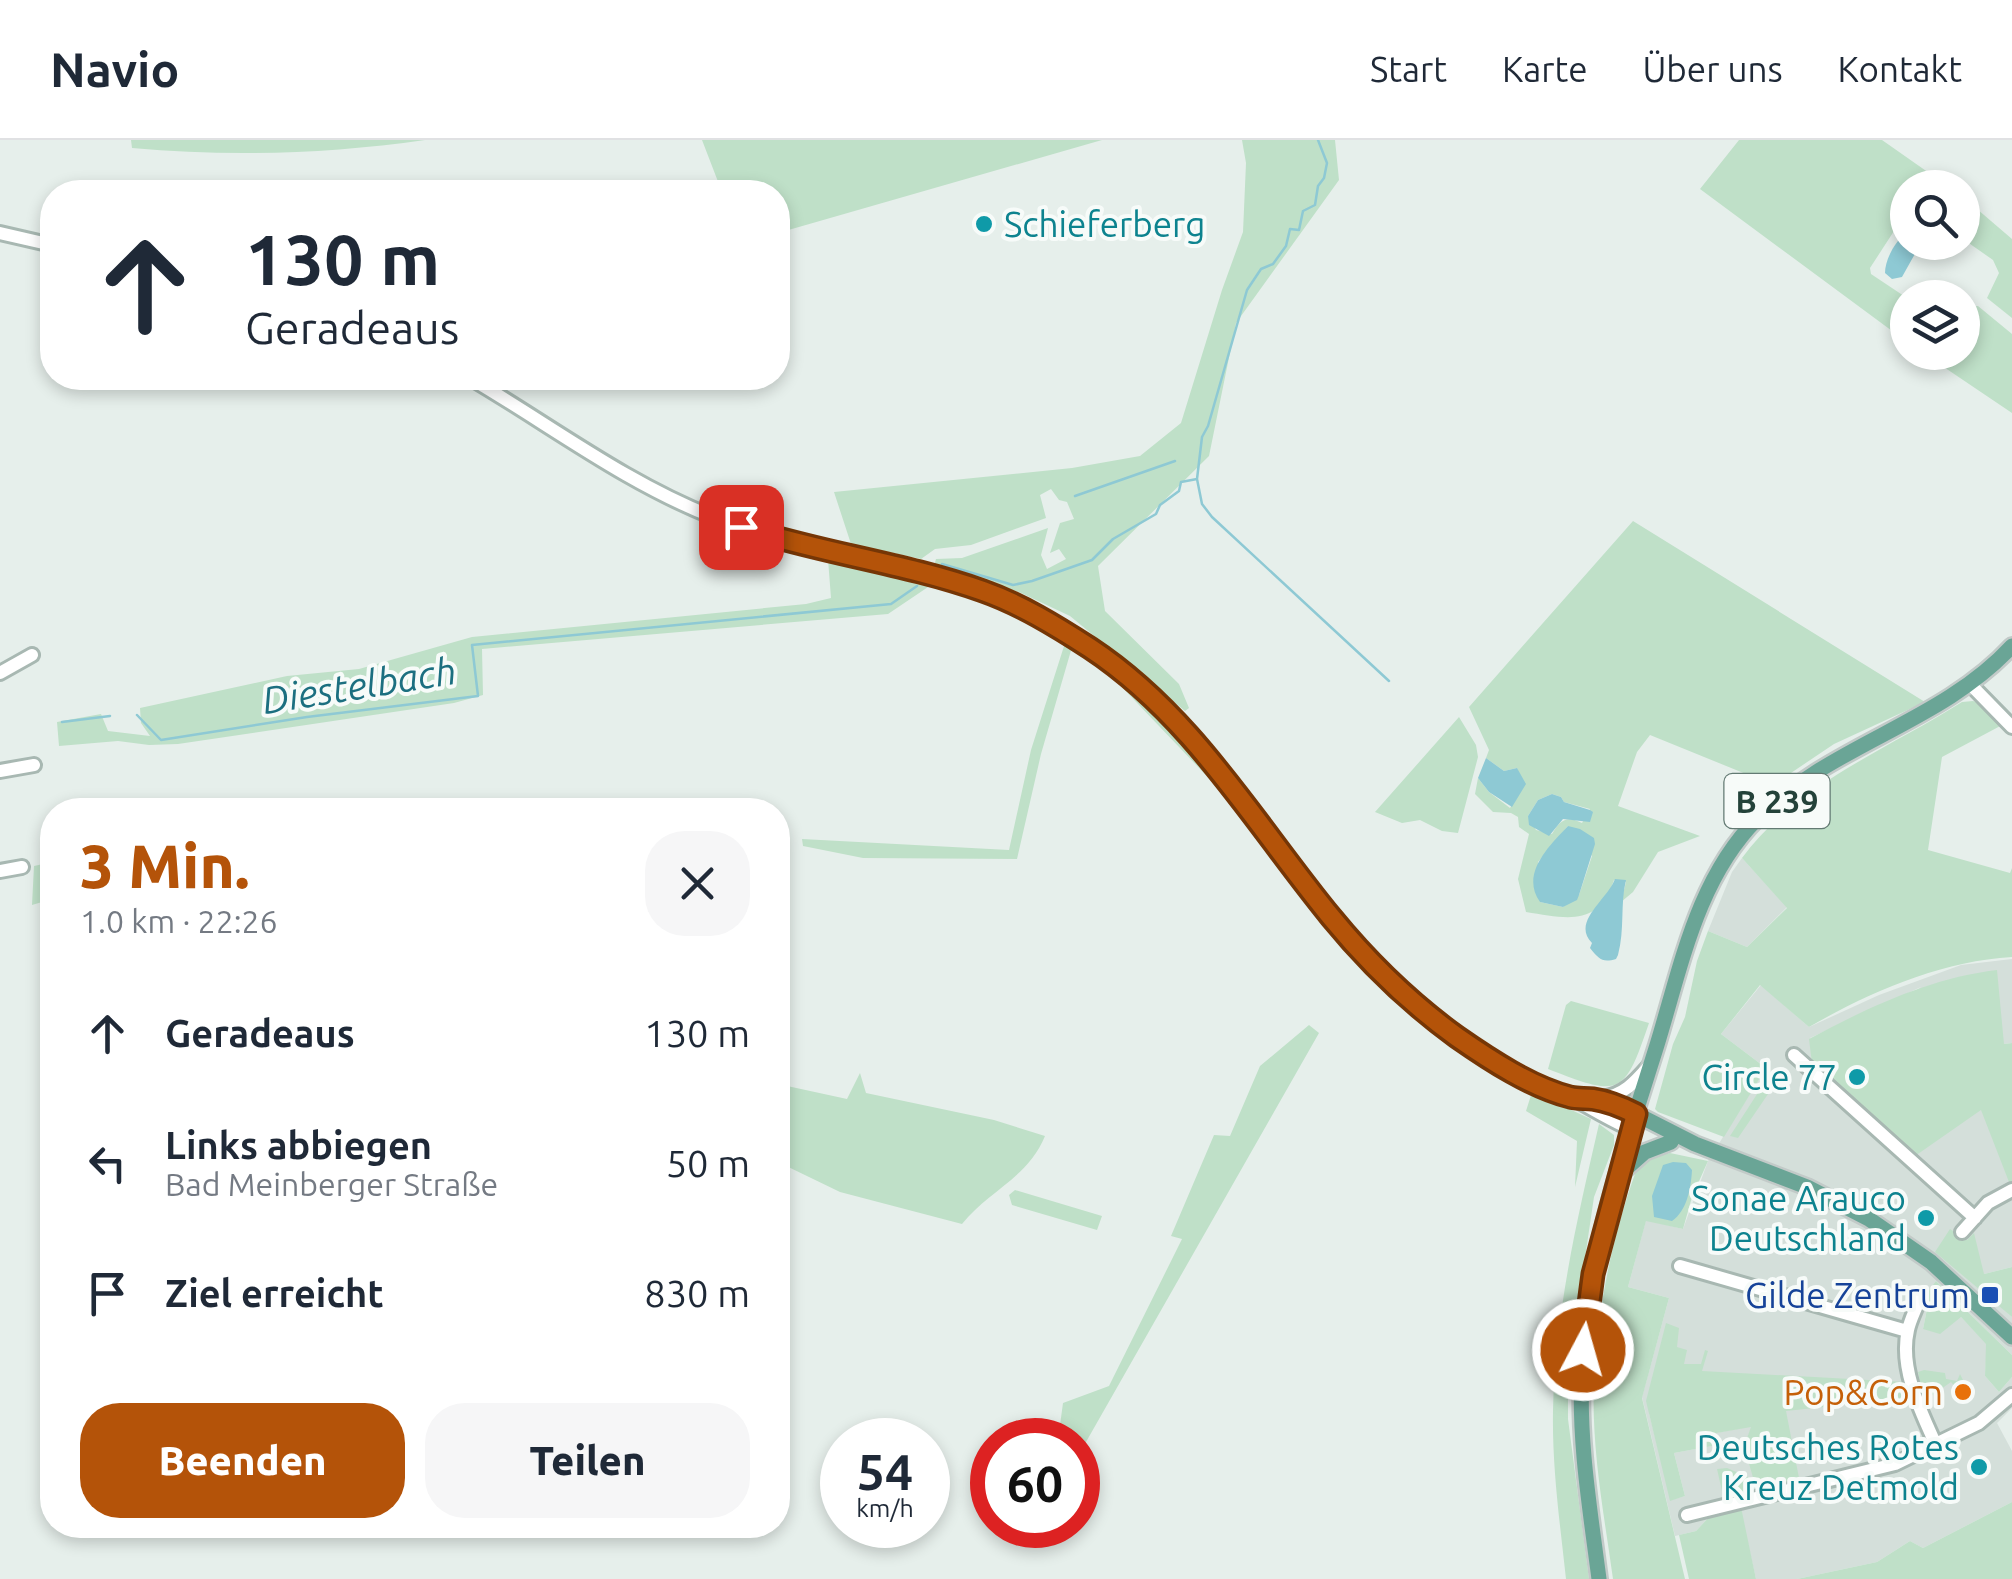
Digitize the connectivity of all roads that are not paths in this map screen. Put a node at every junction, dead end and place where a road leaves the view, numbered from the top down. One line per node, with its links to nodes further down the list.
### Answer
1 (0, 233): 2 (street)
2 (40, 241)
3 (490, 390): 15 (street)
4 (2012, 646): 7 (main road, B 239)
5 (32, 656): 6 (street)
6 (0, 673)
7 (1970, 684): 8 (street); 14 (main road, B 239)
8 (2012, 726)
9 (34, 765): 10 (street)
10 (0, 771)
11 (22, 866): 12 (street)
12 (0, 871)
13 (1794, 1055): 22 (street)
14 (1651, 1064): 16 (street); 17 (main road, B 239)
15 (1571, 1097): 16 (street); 17 (street)
16 (1597, 1099): 17 (street)
17 (1633, 1121): 18 (main road); 19 (main road); 20 (main road, B 239)
18 (1671, 1142): 19 (main road); 20 (main road)
19 (1695, 1144): 27 (main road)
20 (1617, 1178): 31 (main road, B 239)
21 (2012, 1190): 22 (street)
22 (1974, 1218): 23 (street)
23 (1962, 1232)
24 (1680, 1266): 26 (street)
25 (1919, 1300): 26 (street)
26 (1908, 1331): 29 (street)
27 (2012, 1337)
28 (2012, 1395): 29 (street)
29 (1936, 1445): 30 (street)
30 (1687, 1514)
31 (1599, 1579)

